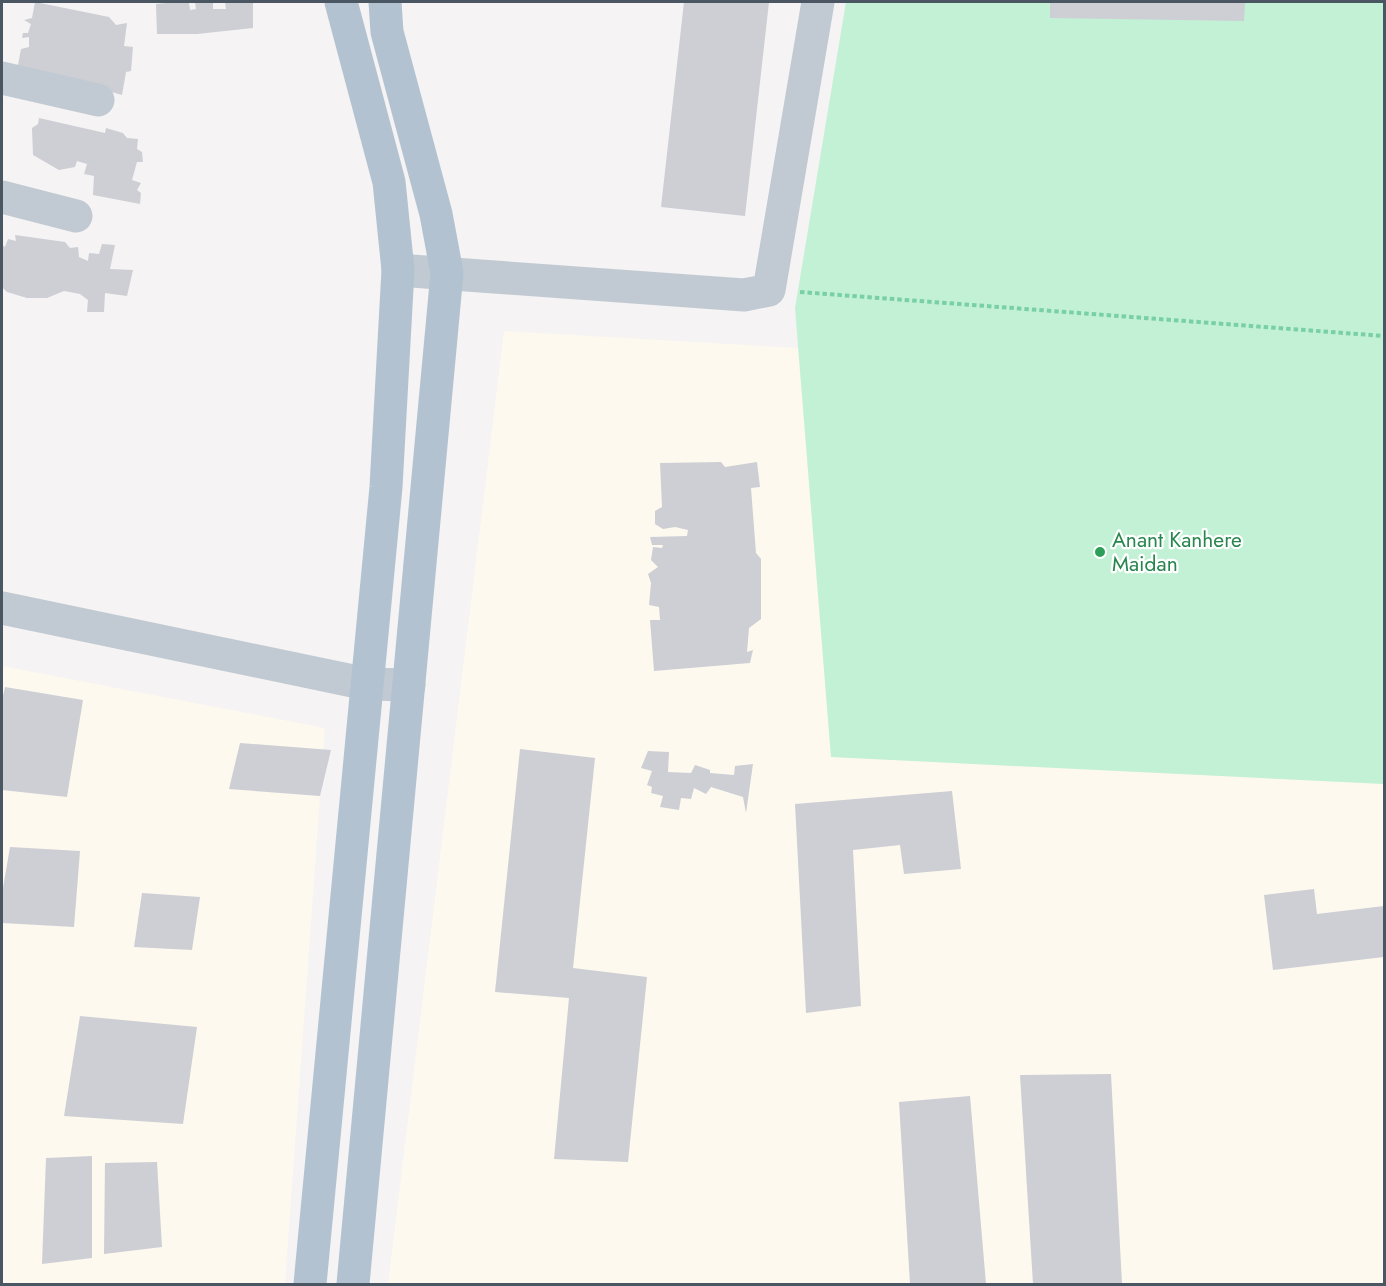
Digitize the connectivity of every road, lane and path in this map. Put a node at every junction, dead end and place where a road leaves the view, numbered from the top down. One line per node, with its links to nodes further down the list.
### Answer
1 (340, 2): 8 (main road)
2 (385, 2): 9 (main road)
3 (818, 2): 10 (street)
4 (2, 78): 5 (street)
5 (98, 100)
6 (2, 197): 7 (street)
7 (76, 216)
8 (398, 270): 9 (street); 13 (main road)
9 (447, 273): 10 (street); 14 (main road)
10 (769, 290): 11 (path)
11 (1384, 336)
12 (2, 608): 13 (street)
13 (367, 684): 14 (street); 15 (main road)
14 (409, 685): 16 (main road)
15 (310, 1284)
16 (353, 1284)

